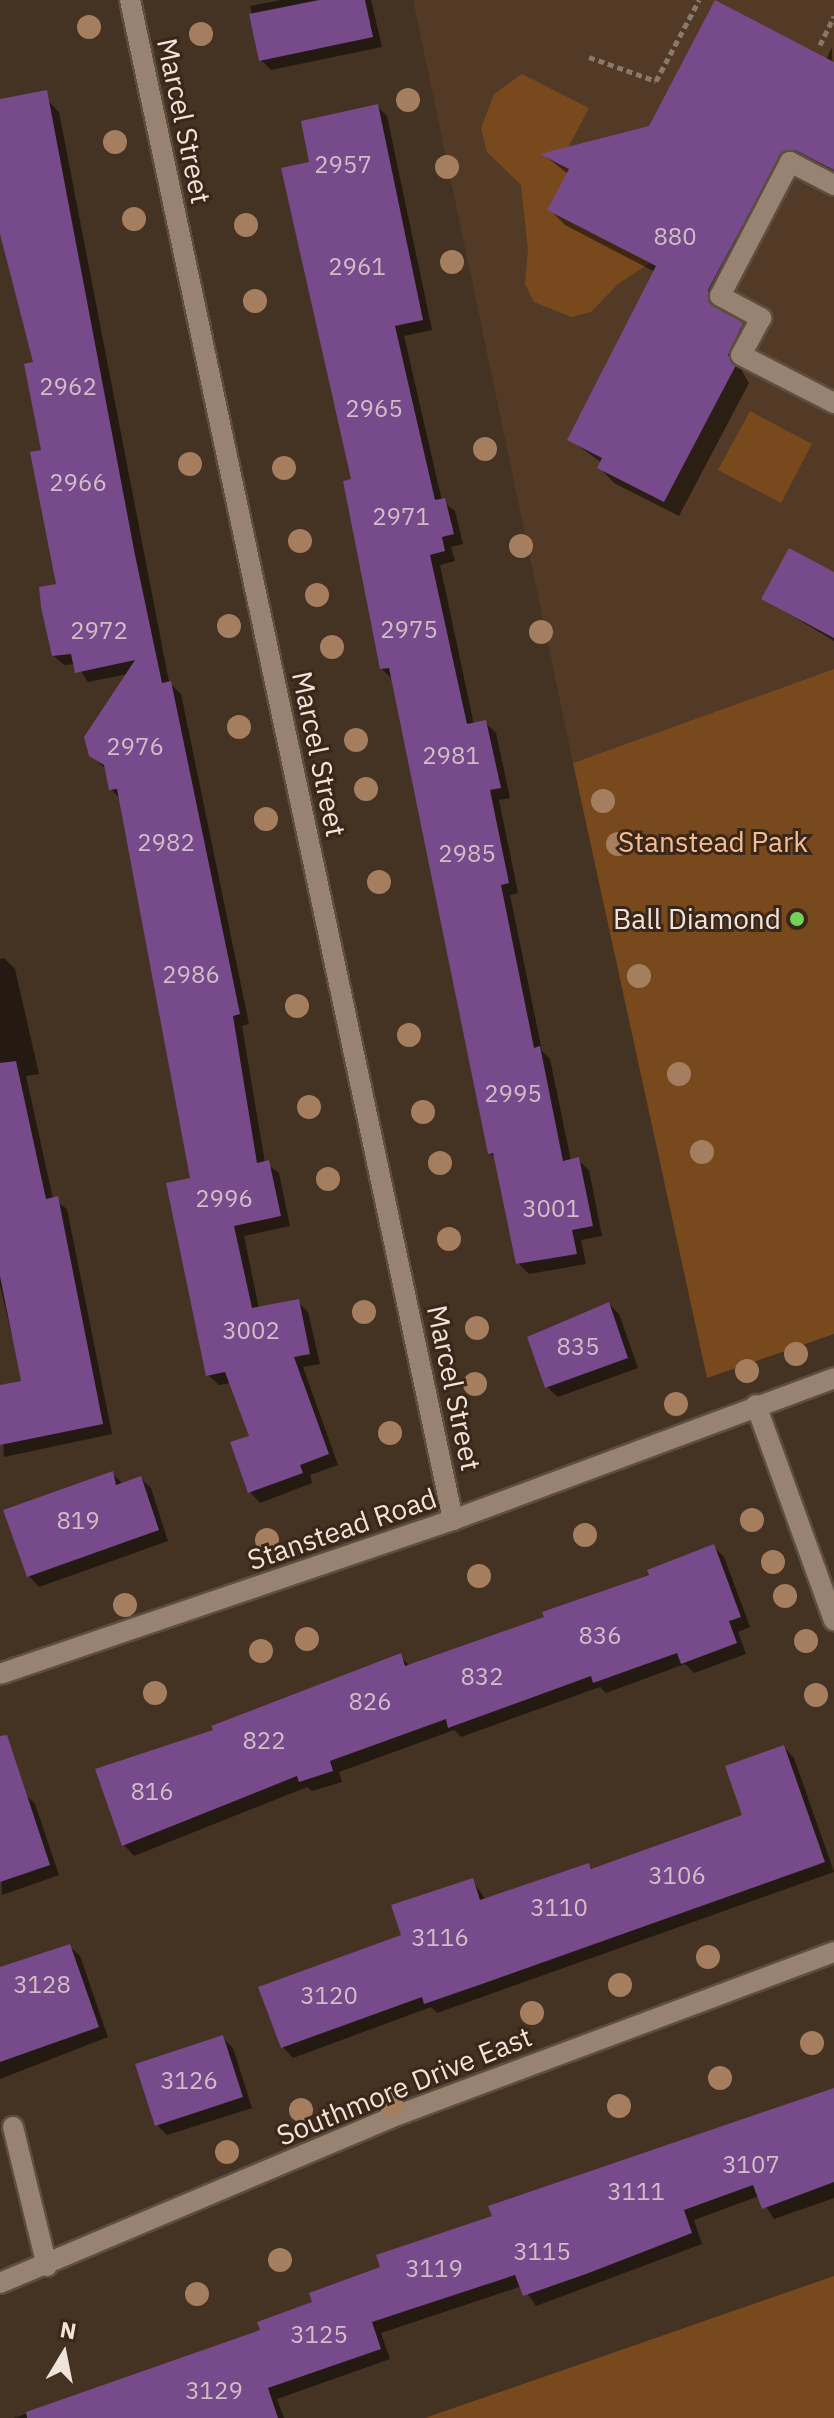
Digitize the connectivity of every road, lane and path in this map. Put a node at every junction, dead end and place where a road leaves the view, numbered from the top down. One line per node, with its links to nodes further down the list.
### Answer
1 (130, 0): 10 (street, Marcel Street)
2 (699, 0): 5 (path)
3 (834, 16): 4 (path)
4 (820, 45)
5 (589, 57)
6 (834, 185): 7 (street)
7 (834, 403)
8 (834, 1378): 9 (street, Stanstead Road)
9 (756, 1405): 10 (street, Stanstead Road); 11 (street)
10 (453, 1520): 12 (street, Stanstead Road)
11 (834, 1620)
12 (0, 1674)
13 (834, 1952): 15 (street, Southmore Drive East)
14 (13, 2127): 15 (street)
15 (47, 2266): 16 (street, Southmore Drive East)
16 (0, 2283)

